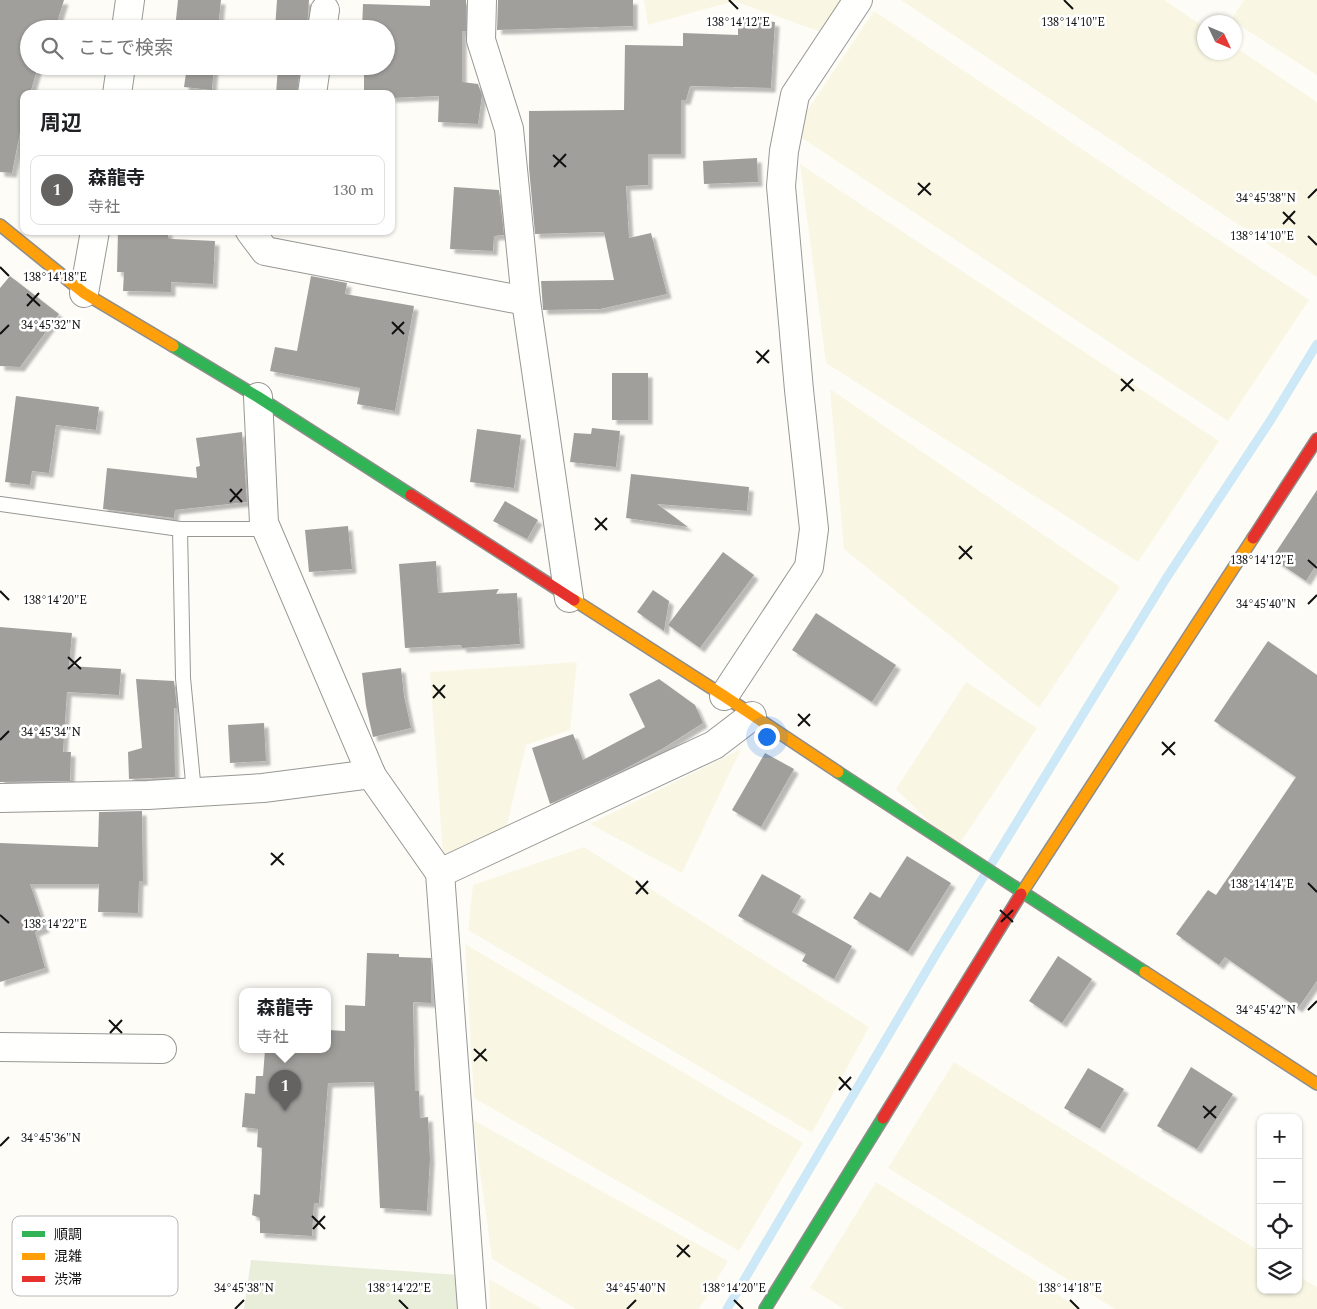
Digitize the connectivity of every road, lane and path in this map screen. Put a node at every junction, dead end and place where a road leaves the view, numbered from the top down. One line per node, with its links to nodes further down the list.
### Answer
1 (130, 0): 4 (street)
2 (482, 0): 13 (street)
3 (858, 0): 20 (street)
4 (127, 20)
5 (120, 75): 7 (street)
6 (315, 75): 8 (street)
7 (118, 90)
8 (313, 90)
9 (0, 225): 12 (street)
10 (94, 235): 12 (street)
11 (253, 235): 13 (street)
12 (84, 294): 14 (street)
13 (526, 301): 19 (street)
14 (258, 397): 18 (street); 19 (street)
15 (1317, 439): 26 (street)
16 (0, 504): 17 (lane)
17 (180, 529): 18 (lane); 23 (lane)
18 (267, 530): 22 (street)
19 (570, 598): 20 (street)
20 (724, 696): 21 (street)
21 (752, 716): 25 (street); 26 (street)
22 (371, 774): 23 (street); 25 (street)
23 (194, 792): 24 (street)
24 (0, 798)
25 (440, 873): 30 (street)
26 (1022, 892): 29 (street); 31 (street)
27 (0, 1047): 28 (street)
28 (162, 1049)
29 (1317, 1084)
30 (472, 1309)
31 (765, 1309)

